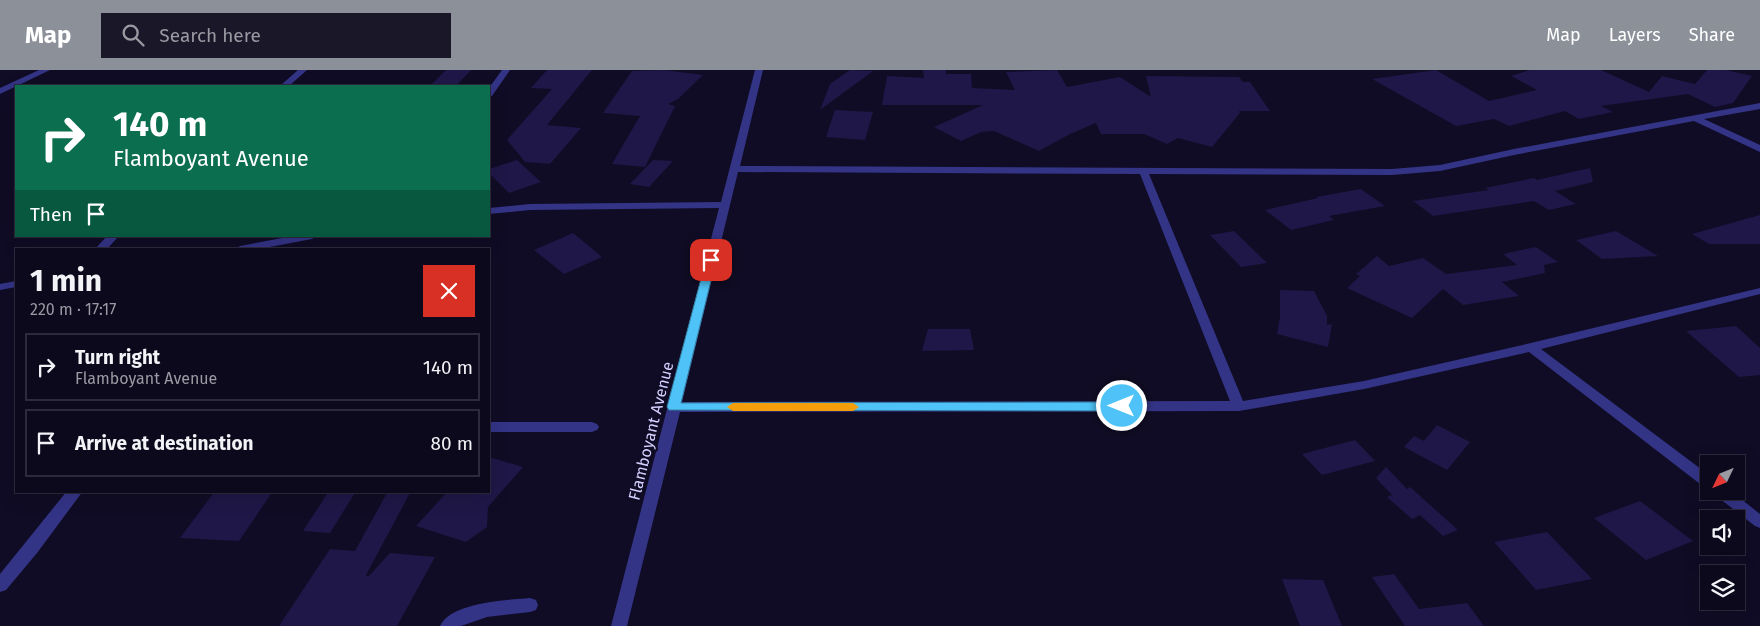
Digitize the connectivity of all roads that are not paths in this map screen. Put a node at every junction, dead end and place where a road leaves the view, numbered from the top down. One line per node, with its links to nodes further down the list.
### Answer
1 (46, 70): 6 (street)
2 (302, 70): 5 (street)
3 (506, 70): 7 (street)
4 (759, 70): 11 (street, Flamboyant Avenue)
5 (285, 85)
6 (0, 91)
7 (490, 93)
8 (1760, 106): 9 (street)
9 (1695, 118): 10 (street); 12 (street)
10 (1760, 149)
11 (735, 169): 12 (street); 13 (street, Flamboyant Avenue)
12 (1142, 170): 23 (street)
13 (725, 205): 14 (street); 24 (street, Flamboyant Avenue)
14 (490, 211)
15 (113, 237): 17 (street)
16 (306, 237): 18 (street)
17 (101, 248)
18 (246, 248)
19 (15, 284): 20 (street)
20 (0, 287)
21 (1760, 291): 22 (street)
22 (1530, 347): 23 (street); 27 (street)
23 (1240, 406): 24 (street)
24 (674, 407): 34 (street, Flamboyant Avenue)
25 (490, 427): 26 (street)
26 (592, 428)
27 (1700, 476)
28 (74, 493): 31 (street)
29 (1732, 500): 30 (street)
30 (1760, 522)
31 (0, 586)
32 (530, 604): 33 (street)
33 (448, 626)
34 (619, 626)

